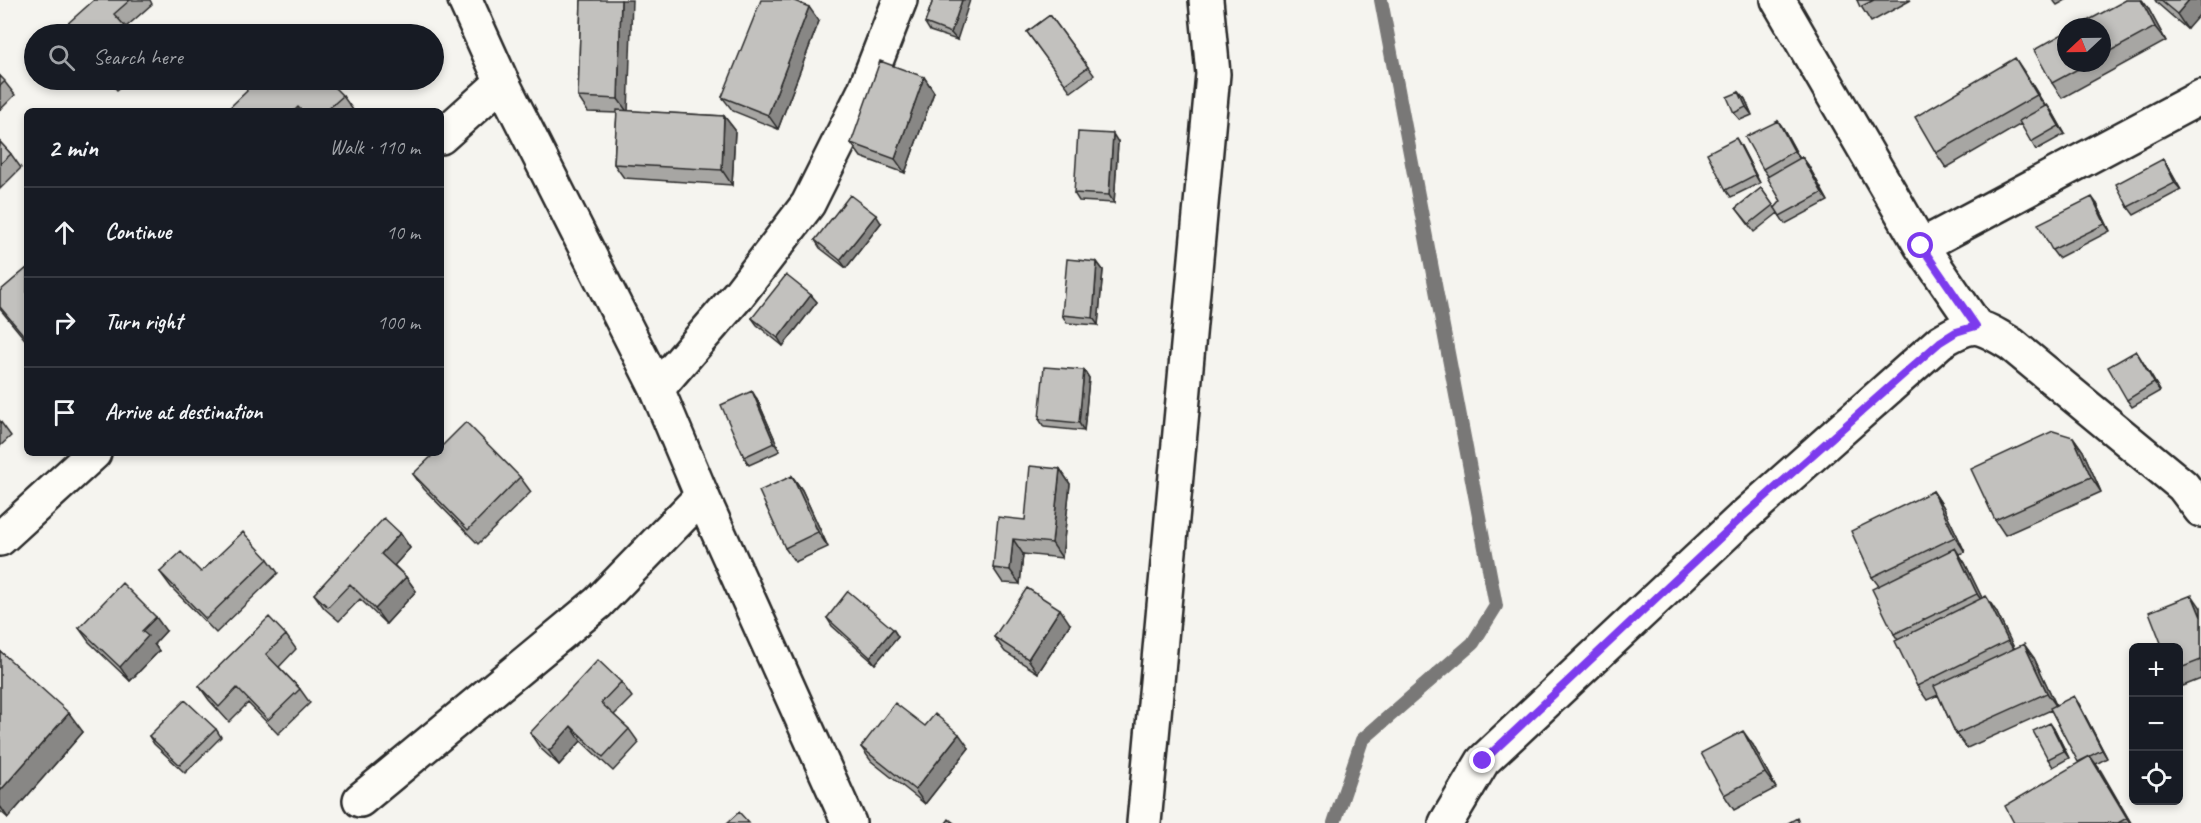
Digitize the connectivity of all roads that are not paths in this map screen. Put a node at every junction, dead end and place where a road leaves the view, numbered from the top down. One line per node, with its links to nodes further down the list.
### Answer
1 (465, 0): 5 (street)
2 (900, 0): 10 (street)
3 (1206, 0): 17 (street)
4 (1778, 0): 8 (street)
5 (502, 81): 7 (street); 10 (street)
6 (2201, 97): 8 (street)
7 (444, 134)
8 (1921, 246): 9 (street)
9 (1976, 326): 13 (street); 18 (street)
10 (657, 389): 12 (street)
11 (91, 456): 14 (street)
12 (702, 496): 15 (street); 16 (street)
13 (2201, 510)
14 (0, 539)
15 (360, 800)
16 (849, 823)
17 (1144, 823)
18 (1446, 823)

